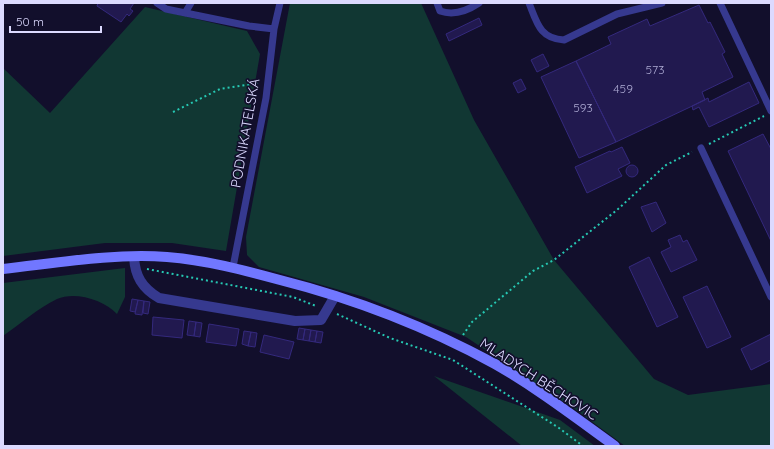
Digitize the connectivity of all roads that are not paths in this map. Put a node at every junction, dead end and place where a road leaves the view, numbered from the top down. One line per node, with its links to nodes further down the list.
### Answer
1 (157, 3): 9 (lane)
2 (191, 3): 9 (lane)
3 (280, 3): 10 (lane, PODNIKATELSKÁ)
4 (437, 3): 8 (lane)
5 (529, 3): 6 (lane)
6 (662, 3)
7 (720, 3): 11 (lane)
8 (476, 4)
9 (185, 13): 10 (lane)
10 (274, 29): 14 (lane, PODNIKATELSKÁ)
11 (771, 112)
12 (701, 148): 17 (lane)
13 (134, 257): 14 (street, MLADÝCH BĚCHOVIC); 15 (street, MLADÝCH BĚCHOVIC); 16 (street)
14 (233, 267): 16 (street, MLADÝCH BĚCHOVIC)
15 (3, 269)
16 (335, 296): 18 (street, MLADÝCH BĚCHOVIC)
17 (771, 297)
18 (615, 446)

